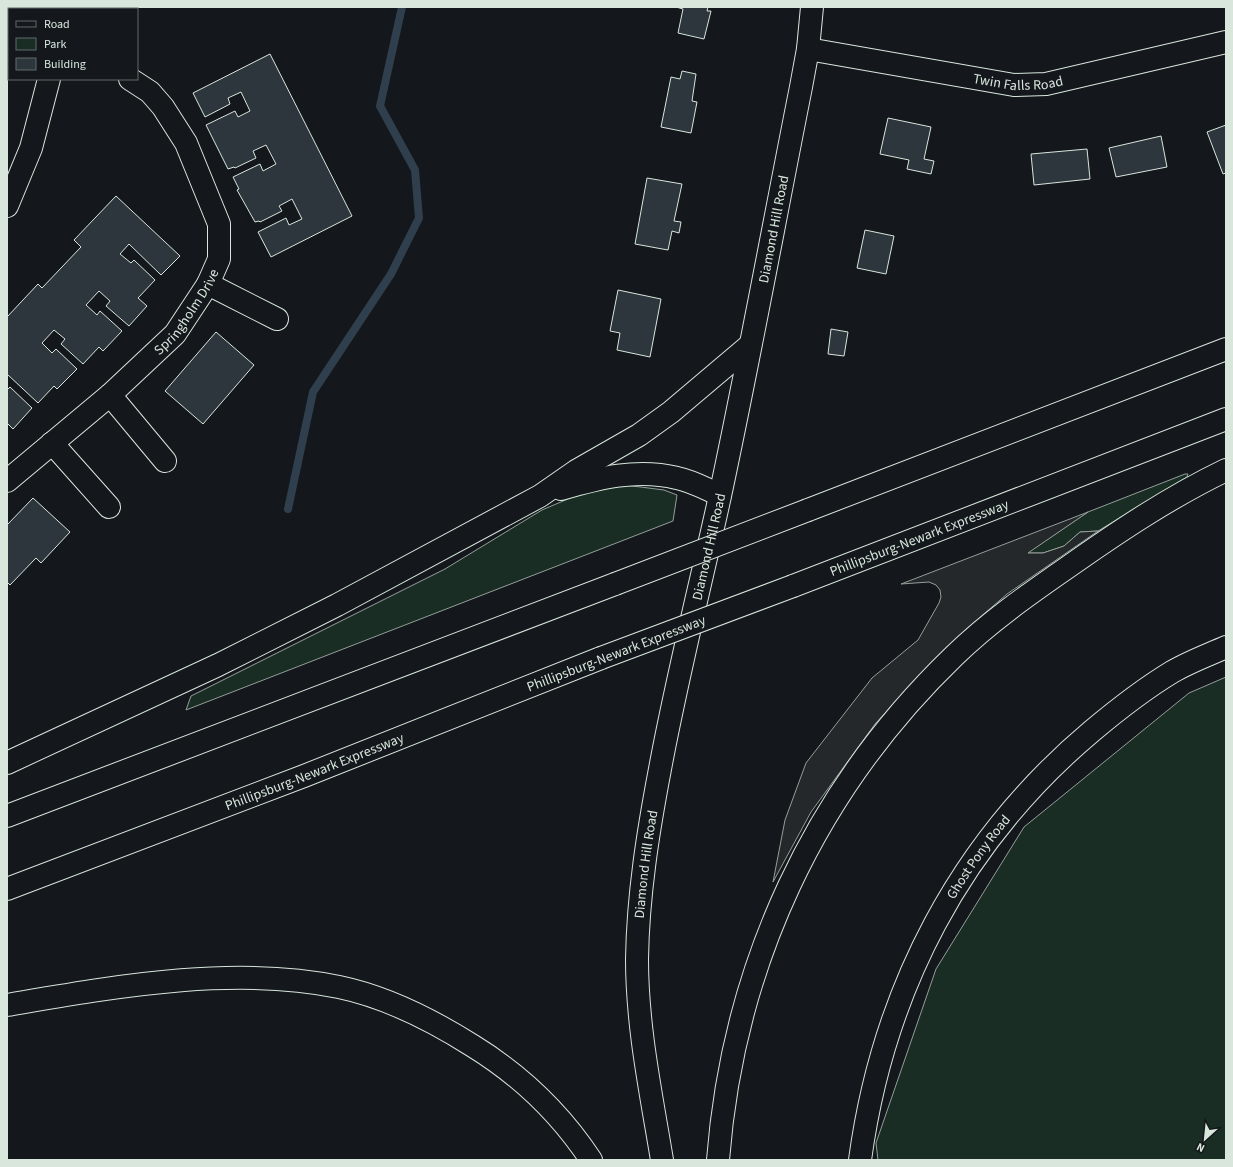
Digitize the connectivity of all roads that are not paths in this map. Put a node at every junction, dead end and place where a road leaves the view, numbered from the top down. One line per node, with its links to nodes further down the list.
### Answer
1 (812, 7): 3 (main road, Diamond Hill Road)
2 (1226, 42): 3 (main road, Twin Falls Road)
3 (808, 49): 9 (main road, Diamond Hill Road)
4 (49, 80): 6 (main road)
5 (132, 80): 7 (main road, Springholm Drive)
6 (7, 206)
7 (208, 284): 8 (main road); 11 (main road, Springholm Drive)
8 (277, 319)
9 (750, 346): 17 (main road); 18 (main road, Diamond Hill Road)
10 (1226, 349): 22 (main road, bridge)
11 (110, 395): 13 (main road, Springholm Drive); 14 (main road)
12 (1226, 419): 23 (main road, Phillipsburg-Newark Expressway, bridge)
13 (52, 443): 16 (main road, Springholm Drive); 19 (main road)
14 (165, 461)
15 (1226, 470): 27 (main road)
16 (7, 481)
17 (540, 496): 18 (main road); 21 (main road)
18 (720, 496): 26 (main road, Diamond Hill Road)
19 (109, 507)
20 (1226, 647): 28 (main road, Ghost Pony Road)
21 (7, 763)
22 (7, 816)
23 (7, 889)
24 (7, 1005): 25 (main road)
25 (591, 1160)
26 (662, 1160)
27 (718, 1160)
28 (860, 1160)

